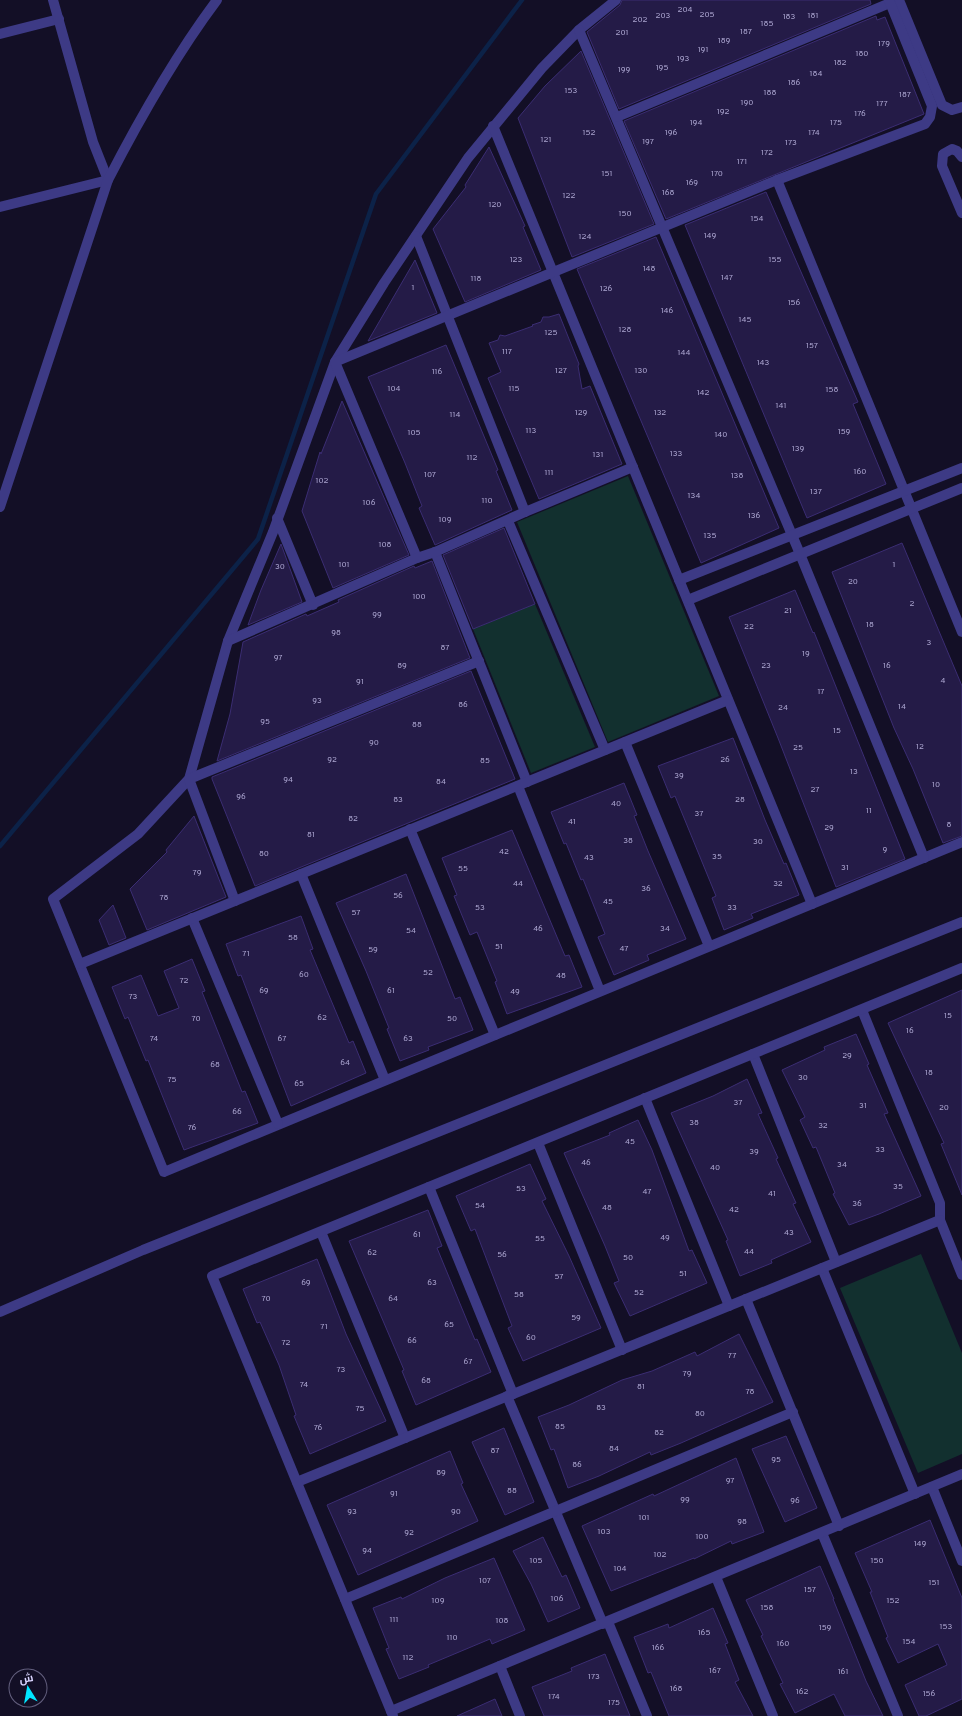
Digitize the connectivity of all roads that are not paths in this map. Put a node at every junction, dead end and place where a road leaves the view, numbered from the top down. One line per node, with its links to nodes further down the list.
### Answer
1 (53, 0): 5 (street)
2 (217, 0): 12 (street)
3 (616, 0): 6 (street)
4 (893, 1): 8 (street); 9 (street); 13 (street)
5 (58, 19): 7 (street); 12 (street)
6 (579, 30): 9 (street); 10 (street)
7 (0, 34)
8 (962, 107)
9 (617, 117): 16 (street)
10 (493, 126): 17 (street); 18 (street)
11 (962, 157): 15 (street)
12 (108, 180): 14 (street); 25 (street)
13 (777, 180): 16 (street); 24 (street)
14 (0, 207)
15 (962, 213)
16 (663, 227): 18 (street); 30 (street)
17 (416, 236): 19 (street); 20 (street)
18 (553, 272): 19 (street); 21 (street)
19 (448, 316): 20 (street); 27 (street)
20 (335, 362): 28 (street); 33 (street)
21 (633, 467): 27 (street); 34 (street)
22 (962, 468): 24 (street)
23 (962, 488): 26 (street)
24 (905, 491): 26 (street); 30 (street)
25 (0, 507)
26 (912, 508): 32 (street); 37 (street)
27 (525, 512): 29 (street)
28 (277, 518): 36 (street); 38 (street)
29 (508, 521): 31 (street); 42 (street)
30 (792, 536): 32 (street); 34 (street)
31 (435, 552): 33 (street); 39 (street)
32 (800, 554): 35 (street); 47 (street)
33 (417, 558): 36 (street)
34 (679, 580): 35 (street)
35 (688, 600): 40 (street)
36 (313, 605): 38 (street)
37 (962, 632)
38 (228, 641): 43 (street)
39 (479, 661): 43 (street); 44 (street)
40 (728, 700): 41 (street); 50 (street)
41 (625, 742): 42 (street); 53 (street)
42 (605, 750): 44 (street)
43 (189, 779): 49 (street); 54 (street)
44 (522, 784): 45 (street); 56 (street)
45 (410, 829): 48 (street); 58 (street)
46 (962, 842): 47 (street)
47 (924, 858): 50 (street)
48 (302, 874): 49 (street); 60 (street)
49 (235, 901): 51 (street)
50 (812, 904): 53 (street)
51 (192, 918): 54 (street); 62 (street)
52 (962, 922): 72 (street)
53 (709, 946): 56 (street)
54 (80, 964): 62 (street)
55 (962, 968): 57 (street)
56 (600, 991): 58 (street)
57 (862, 1010): 59 (street); 65 (street)
58 (495, 1034): 60 (street)
59 (753, 1054): 61 (street); 67 (street)
60 (385, 1080): 62 (street)
61 (645, 1098): 63 (street); 71 (street)
62 (278, 1124)
63 (538, 1143): 64 (street); 73 (street)
64 (429, 1187): 66 (street); 74 (street)
65 (940, 1220): 67 (street); 69 (street)
66 (322, 1232): 76 (street); 78 (street)
67 (836, 1262): 68 (street)
68 (822, 1268): 70 (street); 80 (street)
69 (962, 1275)
70 (746, 1299): 71 (street); 75 (street)
71 (729, 1306): 73 (street)
72 (0, 1312)
73 (622, 1350): 74 (street)
74 (510, 1395): 76 (street); 81 (street)
75 (793, 1412): 81 (street); 82 (street)
76 (405, 1438): 78 (street)
77 (962, 1474): 79 (street)
78 (297, 1482): 86 (street)
79 (932, 1487): 80 (street); 84 (street)
80 (915, 1494): 82 (street)
81 (556, 1511): 86 (street); 87 (street)
82 (839, 1526): 83 (street)
83 (822, 1533): 85 (street); 93 (street)
84 (962, 1561)
85 (716, 1577): 87 (street); 92 (street)
86 (345, 1598): 89 (street)
87 (606, 1622): 88 (street); 91 (street)
88 (500, 1666): 89 (street); 90 (street)
89 (392, 1714)
90 (520, 1716)
91 (647, 1716)
92 (773, 1716)
93 (898, 1716)

